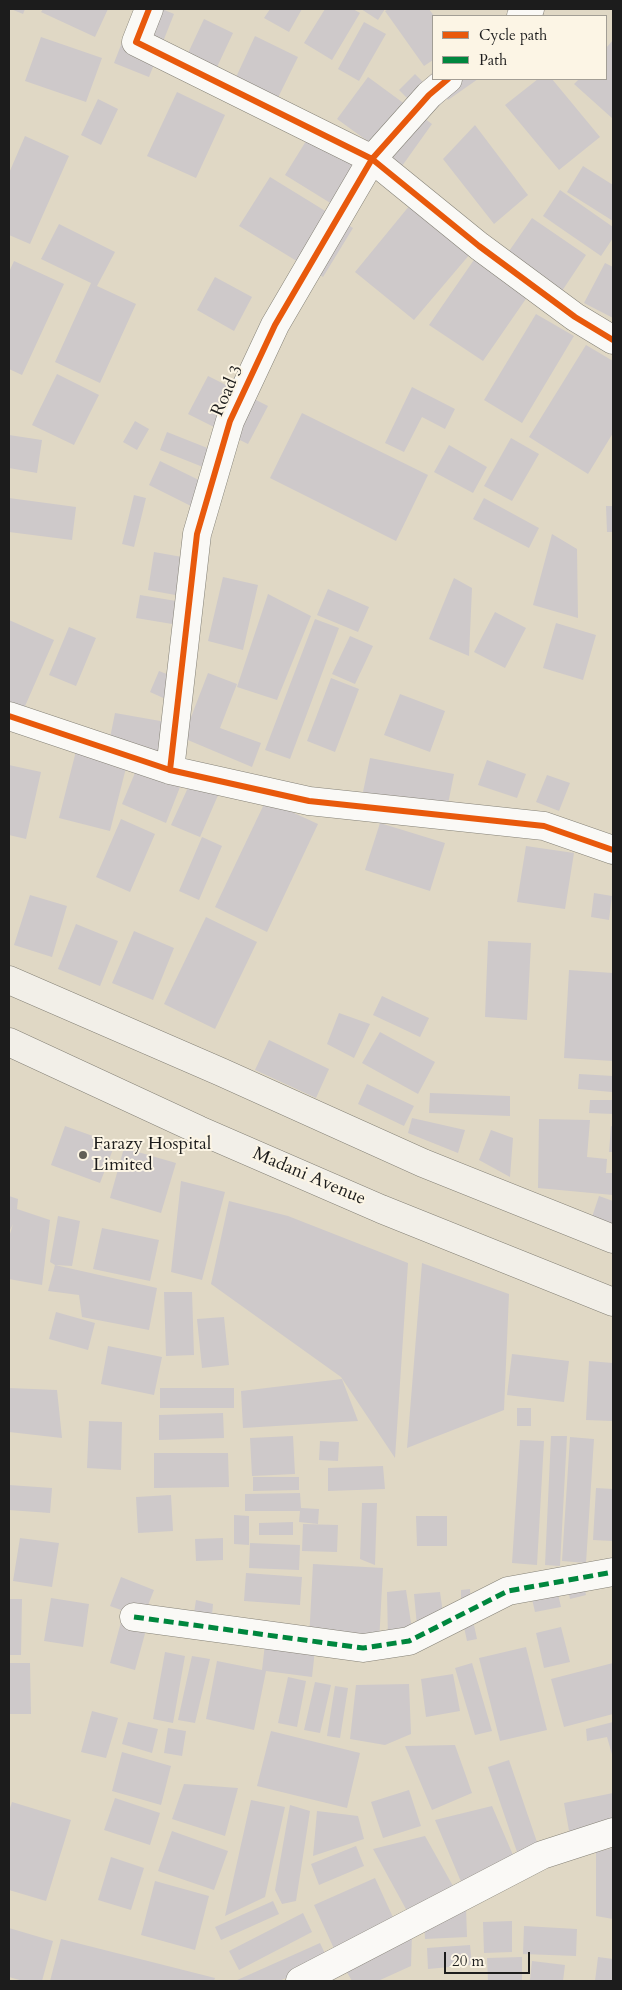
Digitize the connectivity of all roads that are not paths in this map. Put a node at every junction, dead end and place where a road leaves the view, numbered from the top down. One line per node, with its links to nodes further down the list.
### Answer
1 (149, 9): 3 (street)
2 (447, 80): 3 (street, Road 3)
3 (372, 159): 4 (street); 6 (street, Road 3)
4 (613, 340)
5 (9, 717): 6 (street)
6 (170, 770): 7 (street)
7 (613, 850)
8 (9, 980): 10 (main road)
9 (9, 1042): 11 (main road, Madani Avenue)
10 (613, 1240)
11 (613, 1302)
12 (613, 1572): 13 (street)
13 (134, 1617)
14 (613, 1832): 15 (street)
15 (300, 1981)

